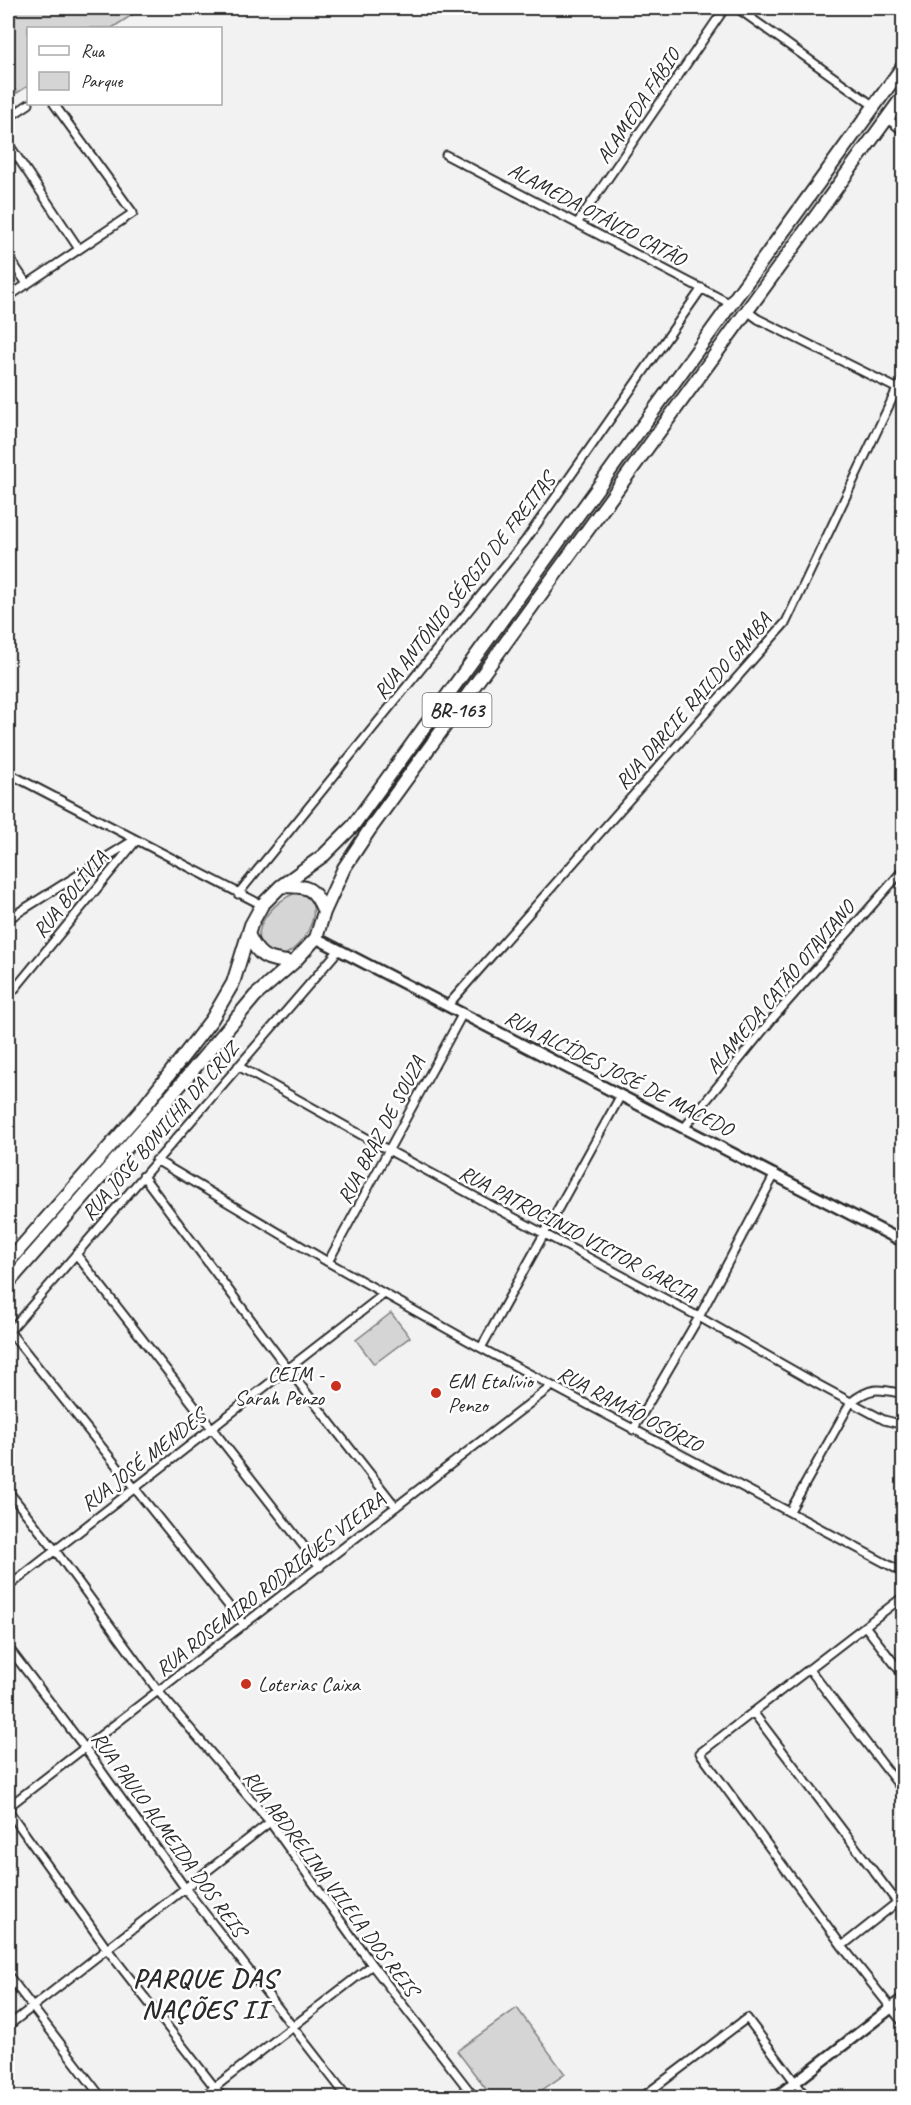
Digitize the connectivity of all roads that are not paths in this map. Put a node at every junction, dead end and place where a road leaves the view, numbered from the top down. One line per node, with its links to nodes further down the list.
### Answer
1 (724, 8): 13 (street, ALAMEDA FÁBIO)
2 (737, 8): 7 (street)
3 (903, 65): 7 (highway, BR-163)
4 (903, 95): 9 (highway, BR-163)
5 (28, 105): 8 (street)
6 (55, 105): 14 (street)
7 (874, 106): 19 (highway, BR-163)
8 (8, 117)
9 (887, 118): 10 (street); 20 (highway, BR-163)
10 (903, 132)
11 (8, 143): 14 (street)
12 (446, 155): 13 (street, ALAMEDA OTÁVIO CATÃO)
13 (578, 222): 17 (street, ALAMEDA OTÁVIO CATÃO)
14 (79, 249): 16 (street)
15 (8, 256): 16 (street)
16 (27, 284): 18 (street)
17 (702, 288): 19 (street, ALAMEDA OTÁVIO CATÃO); 29 (street, RUA ANTÔNIO SÉRGIO DE FREITAS)
18 (8, 297)
19 (731, 304): 28 (highway, BR-163)
20 (747, 311): 22 (street); 31 (highway, BR-163)
21 (903, 380): 22 (street, RUA DARCIE RAILDO GAMBA)
22 (900, 390): 38 (street, RUA DARCIE RAILDO GAMBA)
23 (8, 773): 24 (street)
24 (17, 778): 25 (street); 26 (street)
25 (8, 784)
26 (135, 840): 29 (street); 32 (street); 37 (street, RUA BOLÍVIA)
27 (903, 869): 42 (street, ALAMEDA CATÃO OTAVIANO)
28 (281, 886): 30 (highway, BR-163); 31 (highway)
29 (238, 894): 30 (street)
30 (262, 905): 33 (highway, BR-163)
31 (324, 912): 34 (highway, BR-163)
32 (8, 919)
33 (249, 936): 36 (highway); 50 (highway, BR-163)
34 (316, 938): 35 (street, RUA ALCÍDES JOSÉ DE MACEDO); 36 (highway, BR-163)
35 (338, 951): 38 (street, RUA ALCÍDES JOSÉ DE MACEDO); 40 (street, RUA JOSÉ BONILHA DA CRUZ)
36 (293, 963): 52 (highway, BR-163)
37 (8, 997)
38 (448, 1005): 39 (street, RUA ALCÍDES JOSÉ DE MACEDO)
39 (463, 1013): 41 (street, RUA ALCÍDES JOSÉ DE MACEDO); 43 (street, RUA BRAZ DE SOUZA)
40 (238, 1066): 43 (street, RUA PATROCINIO VICTOR GARCIA); 44 (street, RUA JOSÉ BONILHA DA CRUZ)
41 (621, 1095): 42 (street, RUA ALCÍDES JOSÉ DE MACEDO); 47 (street)
42 (684, 1128): 45 (street, RUA ALCÍDES JOSÉ DE MACEDO)
43 (390, 1150): 47 (street, RUA PATROCINIO VICTOR GARCIA); 51 (street, RUA BRAZ DE SOUZA)
44 (156, 1160): 46 (street, RUA JOSÉ BONILHA DA CRUZ); 51 (street, RUA RAMÃO OSÓRIO)
45 (775, 1174): 48 (street, RUA ALCÍDES JOSÉ DE MACEDO); 54 (street)
46 (143, 1176): 49 (street, RUA JOSÉ BONILHA DA CRUZ); 57 (street)
47 (544, 1233): 54 (street, RUA PATROCINIO VICTOR GARCIA); 56 (street)
48 (903, 1242)
49 (76, 1254): 55 (street, RUA JOSÉ BONILHA DA CRUZ); 62 (street)
50 (8, 1262)
51 (328, 1262): 53 (street, RUA RAMÃO OSÓRIO)
52 (8, 1283)
53 (384, 1294): 56 (street, RUA RAMÃO OSÓRIO); 57 (street, RUA JOSÉ MENDES)
54 (699, 1317): 60 (street, RUA PATROCINIO VICTOR GARCIA); 63 (street)
55 (8, 1332): 64 (street)
56 (481, 1348): 58 (street, RUA RAMÃO OSÓRIO)
57 (288, 1369): 62 (street, RUA JOSÉ MENDES); 66 (street)
58 (552, 1386): 63 (street, RUA RAMÃO OSÓRIO); 66 (street, RUA ROSEMIRO RODRIGUES VIEIRA)
59 (903, 1394): 60 (street)
60 (851, 1402): 61 (street, RUA PATROCINIO VICTOR GARCIA); 67 (street)
61 (903, 1425)
62 (213, 1427): 64 (street, RUA JOSÉ MENDES); 69 (street)
63 (633, 1430): 67 (street, RUA RAMÃO OSÓRIO)
64 (135, 1488): 68 (street, RUA JOSÉ MENDES); 73 (street)
65 (8, 1491): 68 (street, RUA ABDRELINA VILELA DOS REIS)
66 (396, 1507): 69 (street, RUA ROSEMIRO RODRIGUES VIEIRA)
67 (790, 1511): 70 (street, RUA RAMÃO OSÓRIO)
68 (55, 1550): 71 (street, RUA JOSÉ MENDES); 78 (street, RUA ABDRELINA VILELA DOS REIS)
69 (320, 1566): 73 (street, RUA ROSEMIRO RODRIGUES VIEIRA)
70 (903, 1573)
71 (8, 1587)
72 (903, 1596): 74 (street)
73 (244, 1625): 78 (street, RUA ROSEMIRO RODRIGUES VIEIRA)
74 (865, 1626): 76 (street); 77 (street)
75 (8, 1647): 80 (street, RUA PAULO ALMEIDA DOS REIS)
76 (810, 1670): 79 (street); 81 (street)
77 (903, 1676)
78 (158, 1691): 80 (street, RUA ROSEMIRO RODRIGUES VIEIRA); 83 (street, RUA ABDRELINA VILELA DOS REIS)
79 (753, 1712): 86 (street); 87 (street)
80 (85, 1748): 82 (street, RUA ROSEMIRO RODRIGUES VIEIRA); 84 (street, RUA PAULO ALMEIDA DOS REIS)
81 (903, 1792)
82 (8, 1808): 88 (street)
83 (270, 1822): 84 (street); 89 (street, RUA ABDRELINA VILELA DOS REIS)
84 (185, 1888): 88 (street); 96 (street, RUA PAULO ALMEIDA DOS REIS)
85 (903, 1897): 86 (street)
86 (897, 1902): 87 (street)
87 (842, 1946): 93 (street)
88 (107, 1949): 92 (street); 98 (street)
89 (372, 1965): 96 (street); 103 (street, RUA ABDRELINA VILELA DOS REIS)
90 (8, 1975): 92 (street)
91 (903, 1998): 93 (street)
92 (32, 2007): 95 (street); 99 (street)
93 (891, 2008): 94 (street); 97 (street)
94 (903, 2024)
95 (8, 2026)
96 (293, 2026): 98 (street); 102 (street, RUA PAULO ALMEIDA DOS REIS)
97 (796, 2082): 104 (street); 105 (street); 106 (street)
98 (214, 2087): 100 (street); 101 (street)
99 (102, 2097)
100 (201, 2097)
101 (223, 2097)
102 (348, 2097)
103 (475, 2097)
104 (641, 2097)
105 (776, 2097)
106 (807, 2097)

